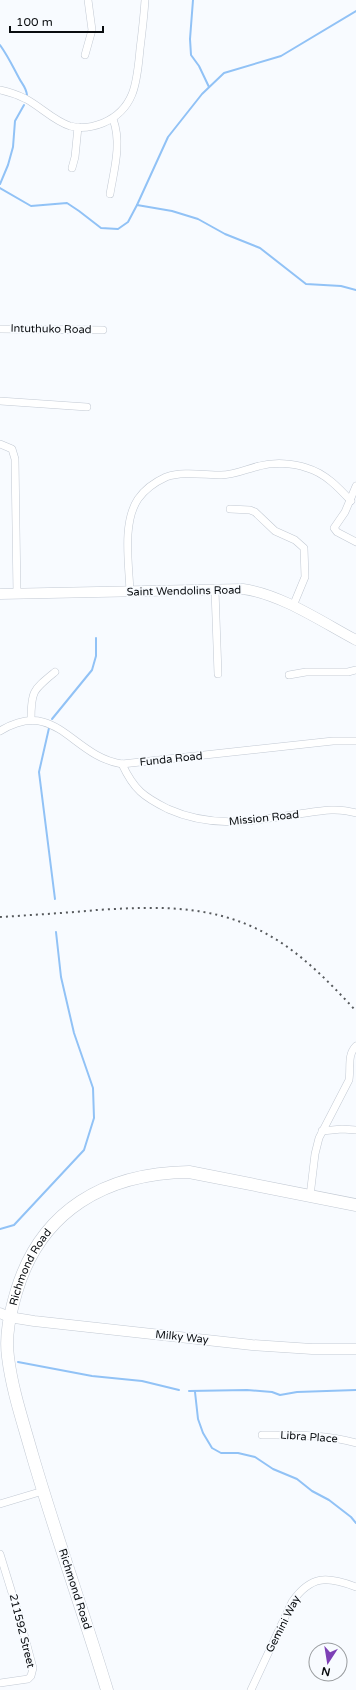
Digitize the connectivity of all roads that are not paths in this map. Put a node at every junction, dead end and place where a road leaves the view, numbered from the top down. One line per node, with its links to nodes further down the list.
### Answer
1 (88, 0): 3 (street)
2 (145, 0): 5 (street)
3 (85, 55)
4 (0, 90): 6 (street)
5 (113, 119): 6 (street); 8 (street)
6 (78, 127): 7 (street)
7 (72, 168)
8 (110, 194)
9 (0, 329): 10 (street, Intuthuko Road)
10 (103, 330)
11 (0, 400): 12 (street)
12 (87, 407)
13 (0, 444): 21 (street)
14 (356, 486): 15 (street)
15 (351, 501): 17 (street); 19 (street)
16 (230, 509): 22 (street)
17 (356, 542)
18 (215, 590): 19 (street, Saint Wendolins Road); 22 (street, Saint Wendolins Road); 26 (street)
19 (130, 592): 21 (street, Saint Wendolins Road)
20 (0, 594): 21 (street, Saint Wendolins Road)
21 (17, 594)
22 (293, 606): 23 (street, Saint Wendolins Road)
23 (356, 640)
24 (356, 670): 27 (street)
25 (55, 672): 28 (street)
26 (218, 674)
27 (289, 675)
28 (31, 720): 29 (street, Funda Road); 31 (street, Funda Road)
29 (0, 731)
30 (356, 741): 31 (street, Funda Road)
31 (122, 764): 32 (street, Mission Road)
32 (356, 813)
33 (356, 1046): 35 (street)
34 (356, 1130): 35 (street)
35 (322, 1131): 36 (street)
36 (310, 1196): 37 (highway, Richmond Road); 38 (highway, Richmond Road)
37 (356, 1205)
38 (5, 1315): 40 (street, Milky Way); 41 (highway, Richmond Road)
39 (0, 1328): 41 (highway)
40 (356, 1348)
41 (8, 1355): 44 (highway, Richmond Road)
42 (262, 1435): 43 (street, Libra Place)
43 (356, 1443)
44 (43, 1491): 45 (street); 49 (highway, Richmond Road)
45 (0, 1504)
46 (0, 1554): 48 (street, 211592 Street)
47 (356, 1587): 50 (street, Gemini Way)
48 (0, 1683)
49 (107, 1690)
50 (251, 1690)

